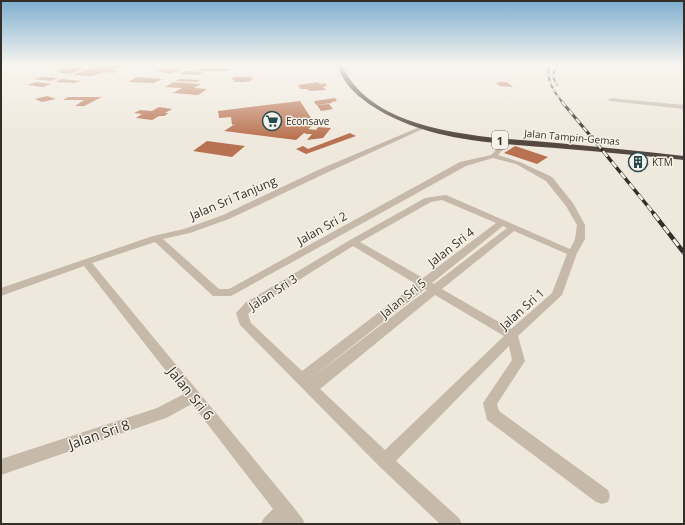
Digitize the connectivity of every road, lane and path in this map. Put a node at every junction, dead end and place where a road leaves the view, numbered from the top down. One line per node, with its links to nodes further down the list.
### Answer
1 (357, 90): 4 (highway, Jalan Tampin-Gemas / 1)
2 (610, 100): 3 (street)
3 (684, 107)
4 (424, 127): 5 (highway, Jalan Tampin-Gemas / 1); 9 (street, Jalan Sri Tanjung)
5 (508, 141): 6 (street); 7 (highway, Jalan Tampin-Gemas / 1)
6 (493, 156): 9 (street, Jalan Sri 2); 11 (street, Jalan Sri 1)
7 (684, 158)
8 (507, 226): 10 (street, Jalan Sri 3); 11 (street, Jalan Sri 3); 13 (street, Jalan Sri 4); 14 (street, Jalan Sri 5)
9 (156, 238): 12 (street, Jalan Sri Tanjung)
10 (353, 242): 13 (street); 17 (street, Jalan Sri 3)
11 (572, 253): 16 (street, Jalan Sri 1)
12 (86, 262): 15 (street, Jalan Sri Tanjung); 19 (street, Jalan Sri 6)
13 (424, 284): 14 (street); 17 (street, Jalan Sri 4)
14 (434, 290): 16 (street); 18 (street, Jalan Sri 5)
15 (2, 294)
16 (512, 335): 20 (street, Jalan Sri 1); 22 (street)
17 (301, 379): 18 (street, Jalan Sri 3)
18 (311, 388): 20 (street, Jalan Sri 3)
19 (194, 396): 21 (street, Jalan Sri 8); 23 (street, Jalan Sri 6)
20 (385, 461): 26 (street, Jalan Sri 3)
21 (1, 467)
22 (602, 496)
23 (285, 510): 24 (street); 25 (street, Jalan Sri 6)
24 (270, 524)
25 (296, 524)
26 (452, 524)

